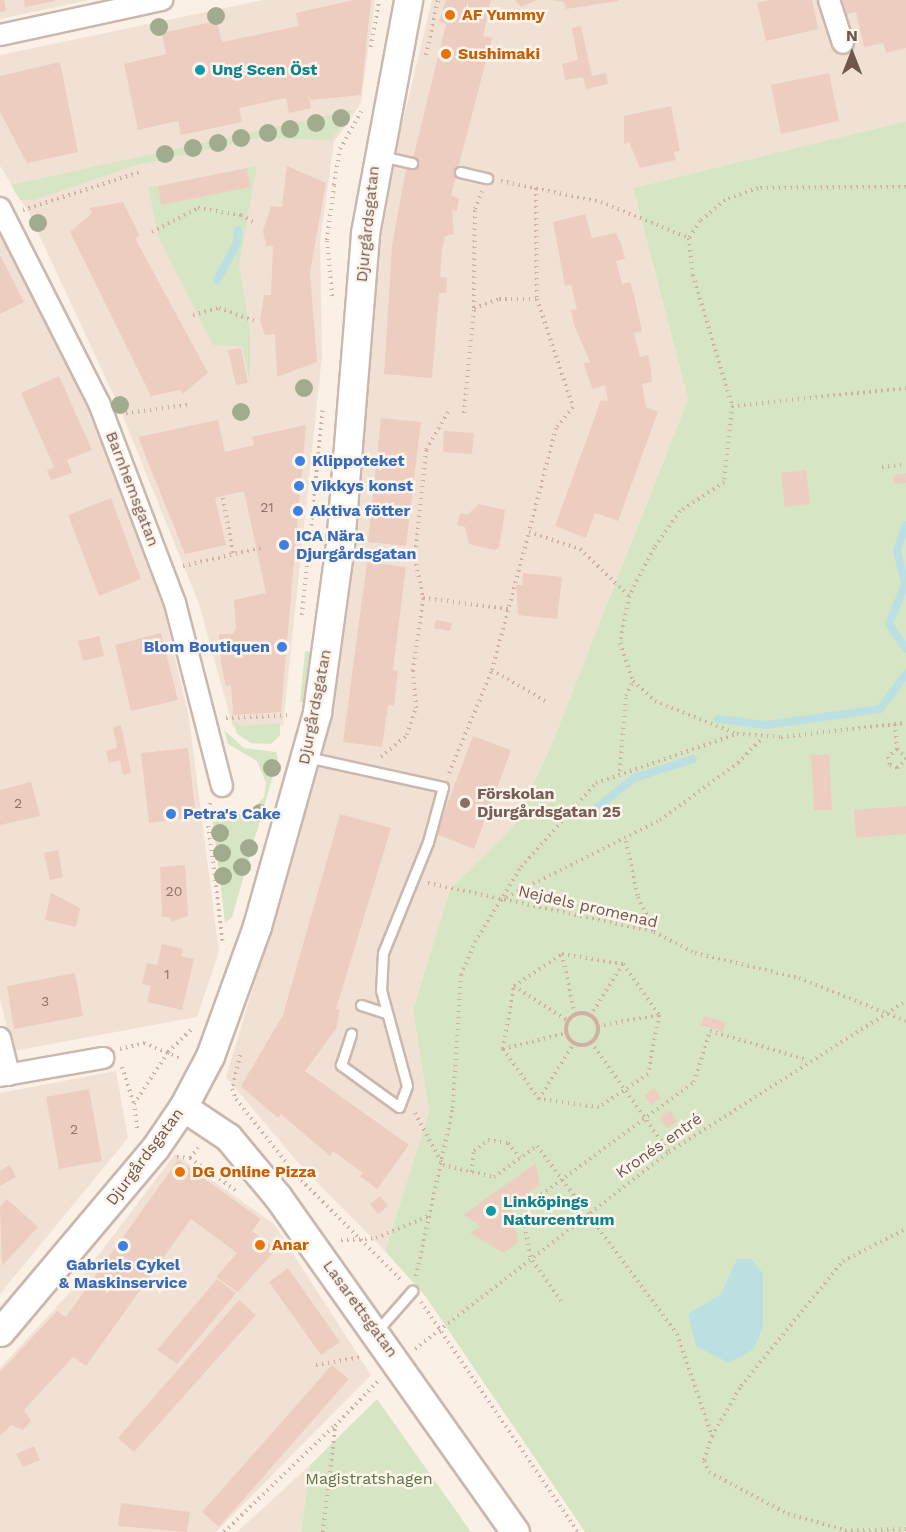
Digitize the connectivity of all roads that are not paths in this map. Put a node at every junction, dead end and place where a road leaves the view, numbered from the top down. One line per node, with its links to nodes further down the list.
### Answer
1 (162, 0): 4 (street)
2 (408, 0): 6 (main road, Djurgårdsgatan)
3 (830, 0): 5 (street)
4 (0, 35)
5 (843, 43)
6 (375, 155): 7 (lane); 11 (main road, Djurgårdsgatan)
7 (412, 163)
8 (460, 172): 9 (lane)
9 (487, 178)
10 (2, 212): 12 (street, Barnhemsgatan)
11 (307, 757): 14 (lane); 19 (main road, Djurgårdsgatan)
12 (222, 786)
13 (361, 1005): 14 (lane)
14 (386, 1013): 15 (lane)
15 (351, 1034)
16 (0, 1038): 18 (street)
17 (103, 1058): 18 (street)
18 (5, 1076)
19 (183, 1107): 21 (main road, Djurgårdsgatan); 22 (main road, Lasarettsgatan)
20 (412, 1291): 22 (lane)
21 (0, 1332)
22 (376, 1332): 23 (main road, Lasarettsgatan)
23 (515, 1532)

